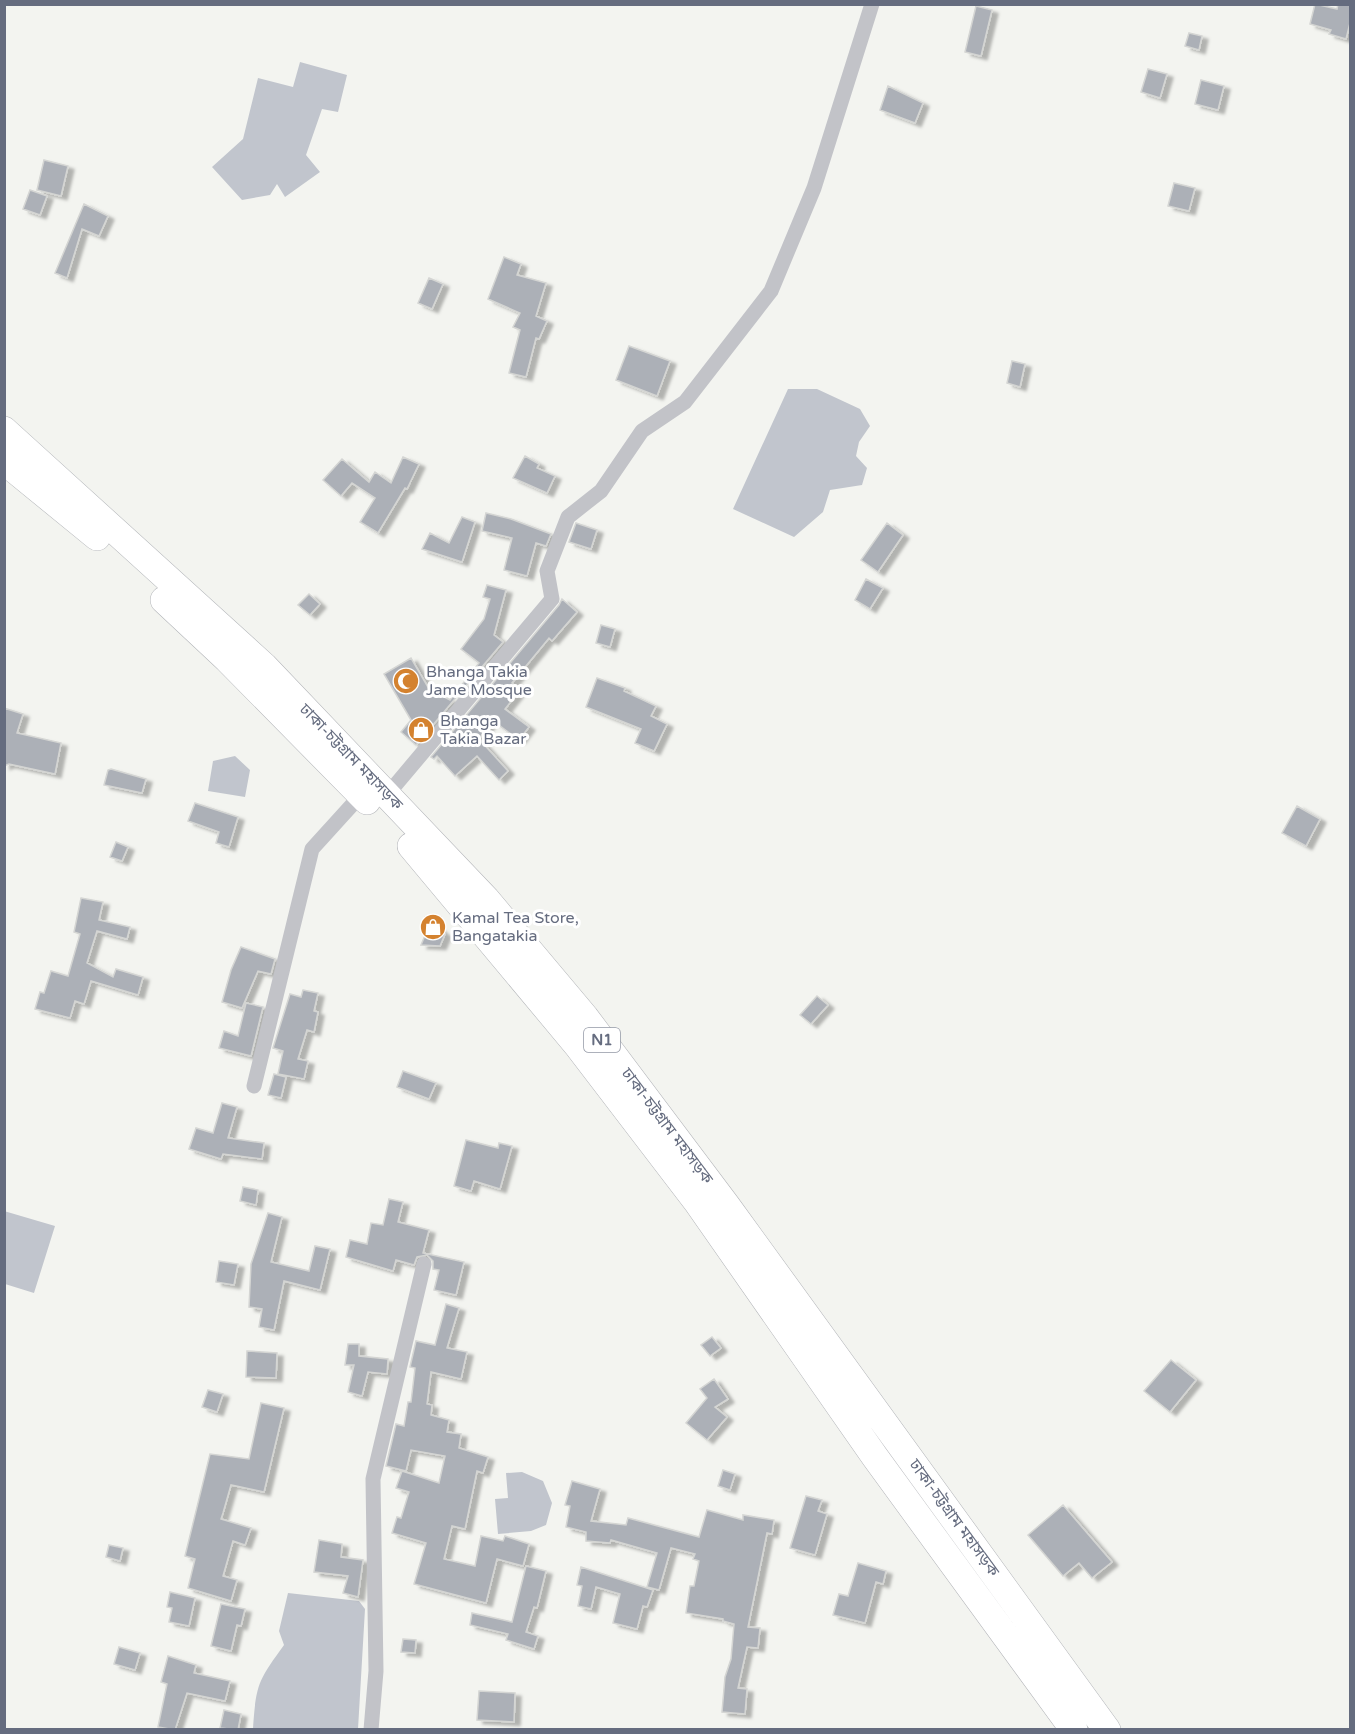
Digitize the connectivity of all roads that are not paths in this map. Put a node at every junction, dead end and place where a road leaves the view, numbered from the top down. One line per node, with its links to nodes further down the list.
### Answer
1 (873, 4): 4 (street)
2 (4, 430): 4 (highway, ঢাকা-চট্টগ্রাম মহাসড়ক / N1)
3 (4, 460): 4 (highway, ঢাকা-চট্টগ্রাম মহাসড়ক / N1)
4 (374, 795): 5 (street); 8 (highway, ঢাকা-চট্টগ্রাম মহাসড়ক / N1); 9 (highway, ঢাকা-চট্টগ্রাম মহাসড়ক / N1)
5 (254, 1086)
6 (424, 1264): 7 (street)
7 (371, 1730)
8 (1074, 1730)
9 (1107, 1730)

